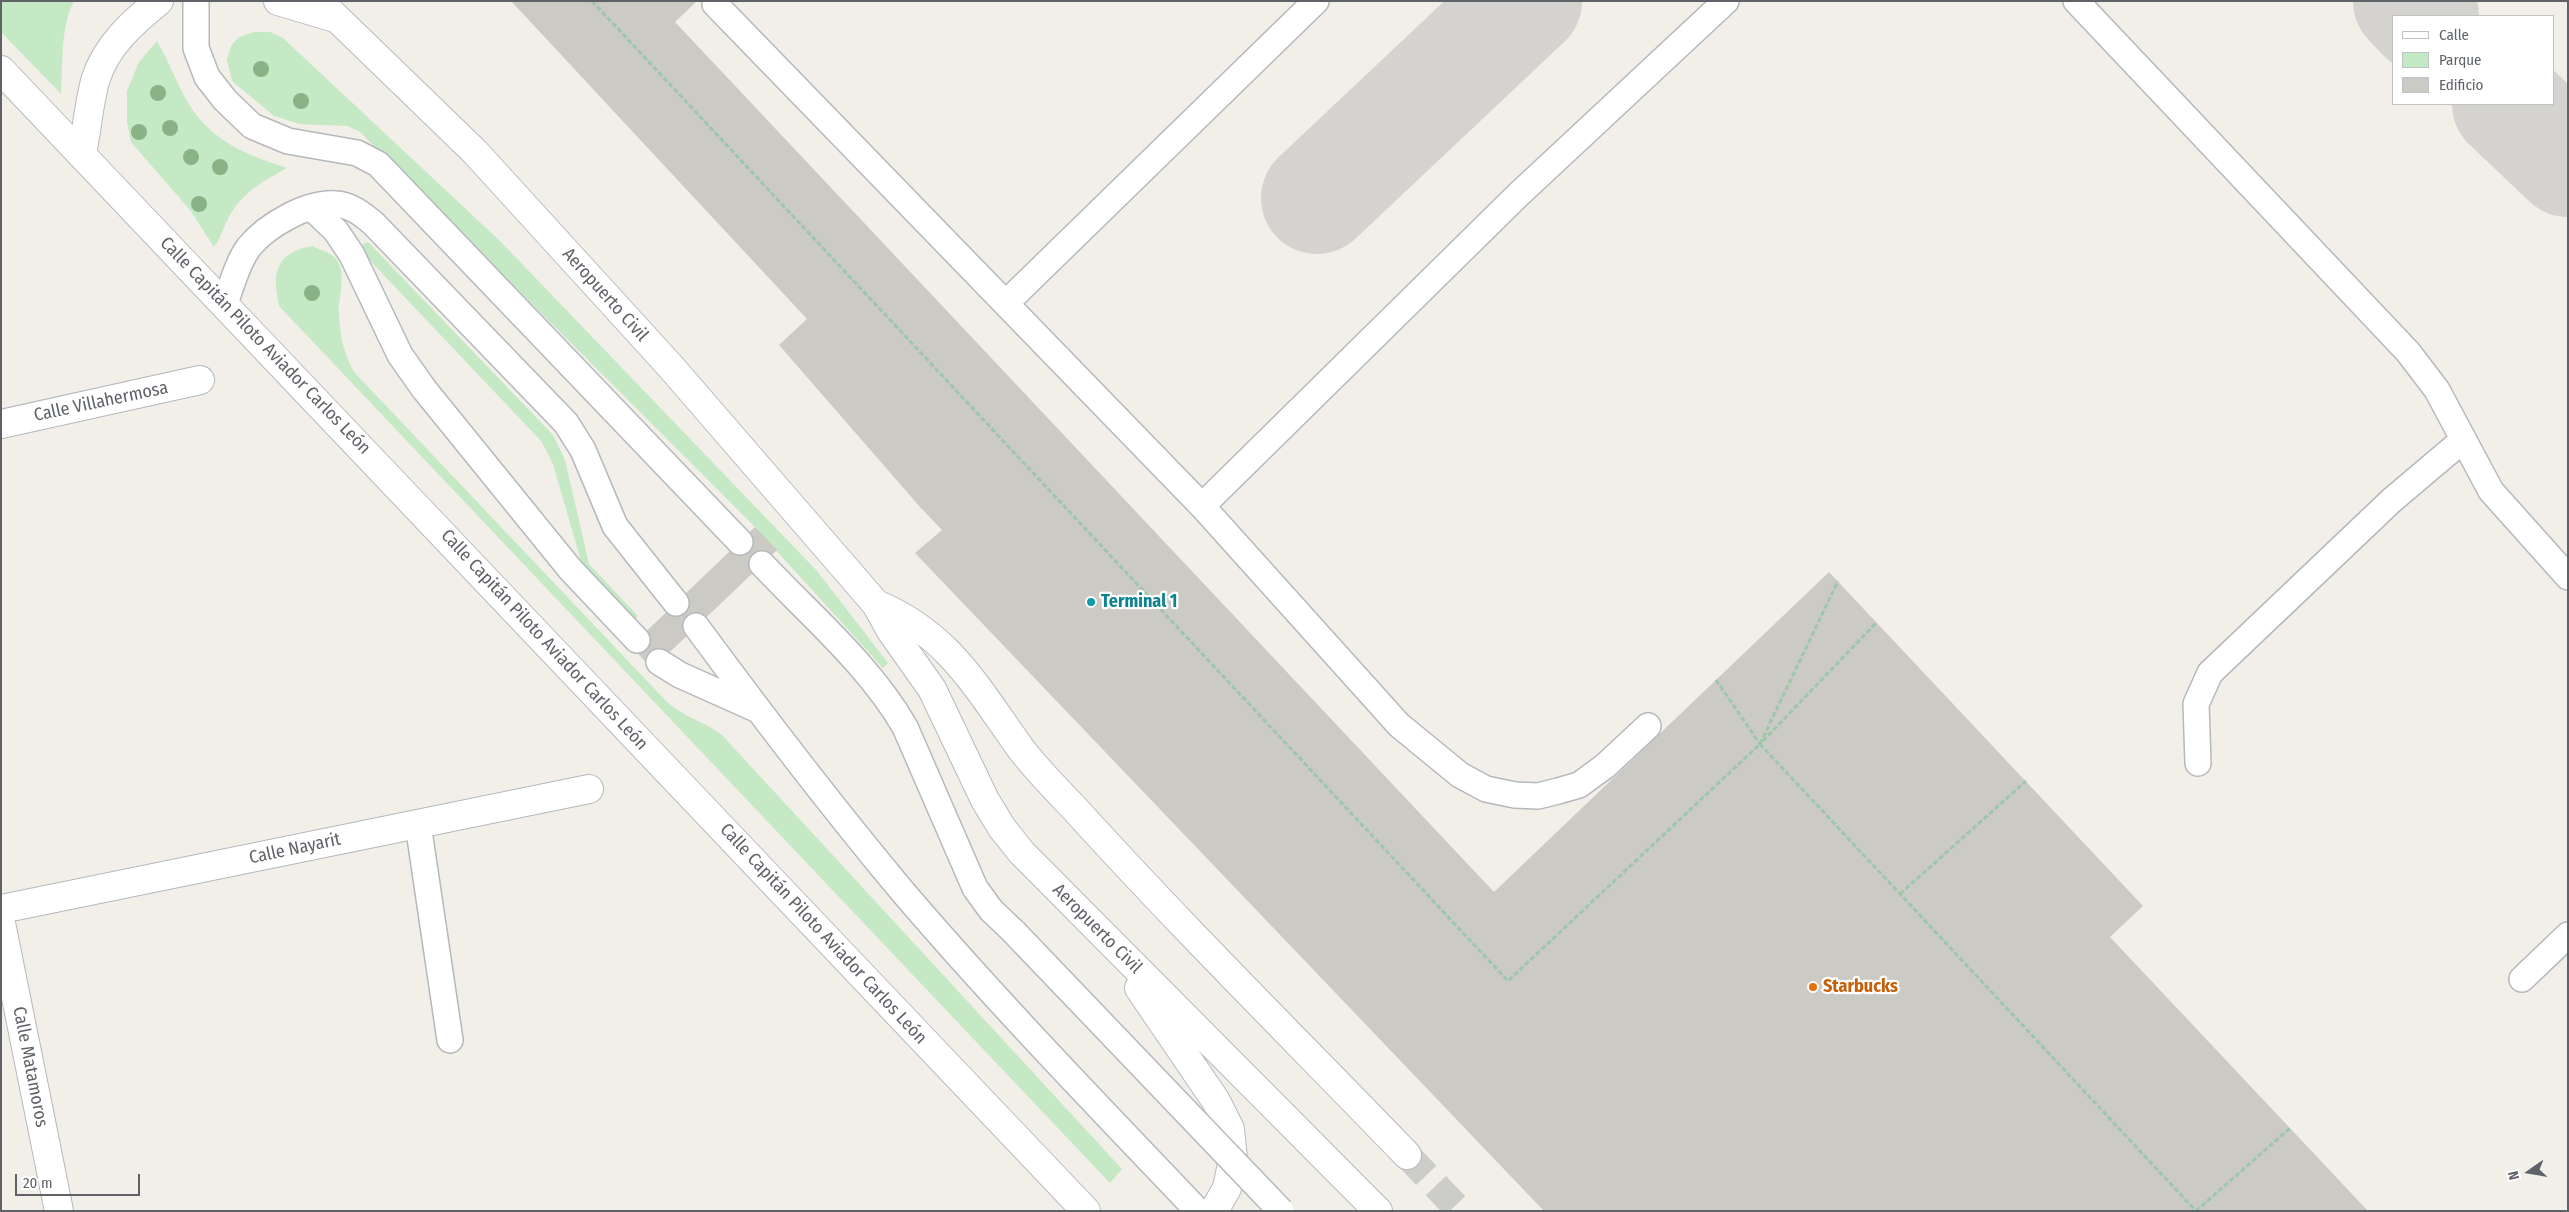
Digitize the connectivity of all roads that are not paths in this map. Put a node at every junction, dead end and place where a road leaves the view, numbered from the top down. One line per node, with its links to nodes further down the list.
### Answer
1 (159, 1): 10 (street)
2 (196, 1): 18 (lane)
3 (278, 1): 8 (street)
4 (1316, 1): 12 (lane)
5 (1726, 1): 17 (lane)
6 (2076, 1): 16 (lane)
7 (714, 4): 12 (lane)
8 (328, 10): 22 (street, Aeropuerto Civil)
9 (1, 70): 10 (street, Calle Capitán Piloto Aviador Carlos León)
10 (82, 154): 13 (street, Calle Capitán Piloto Aviador Carlos León)
11 (312, 208): 13 (lane); 21 (lane); 24 (lane)
12 (1006, 303): 17 (lane)
13 (225, 304): 38 (street, Calle Capitán Piloto Aviador Carlos León)
14 (200, 380): 15 (street, Calle Villahermosa)
15 (1, 424)
16 (2463, 440): 20 (lane); 28 (lane)
17 (1202, 506): 27 (lane)
18 (740, 542)
19 (762, 564): 42 (lane, bridge)
20 (2568, 577)
21 (676, 603)
22 (876, 604): 34 (street, Aeropuerto Civil); 37 (street, Aeropuerto Civil)
23 (696, 626): 26 (lane)
24 (637, 640)
25 (659, 662): 26 (lane)
26 (758, 710): 40 (lane)
27 (1648, 726)
28 (2198, 763)
29 (589, 789): 30 (street, Calle Nayarit)
30 (418, 824): 31 (street, Calle Nayarit); 36 (lane)
31 (1, 909)
32 (1, 923): 39 (street, Calle Matamoros)
33 (2568, 935): 35 (lane)
34 (1106, 938): 41 (street); 43 (street, Aeropuerto Civil)
35 (2522, 979)
36 (450, 1040)
37 (1407, 1155)
38 (1074, 1206)
39 (59, 1211)
40 (1198, 1211)
41 (1214, 1211)
42 (1281, 1211)
43 (1378, 1211)

